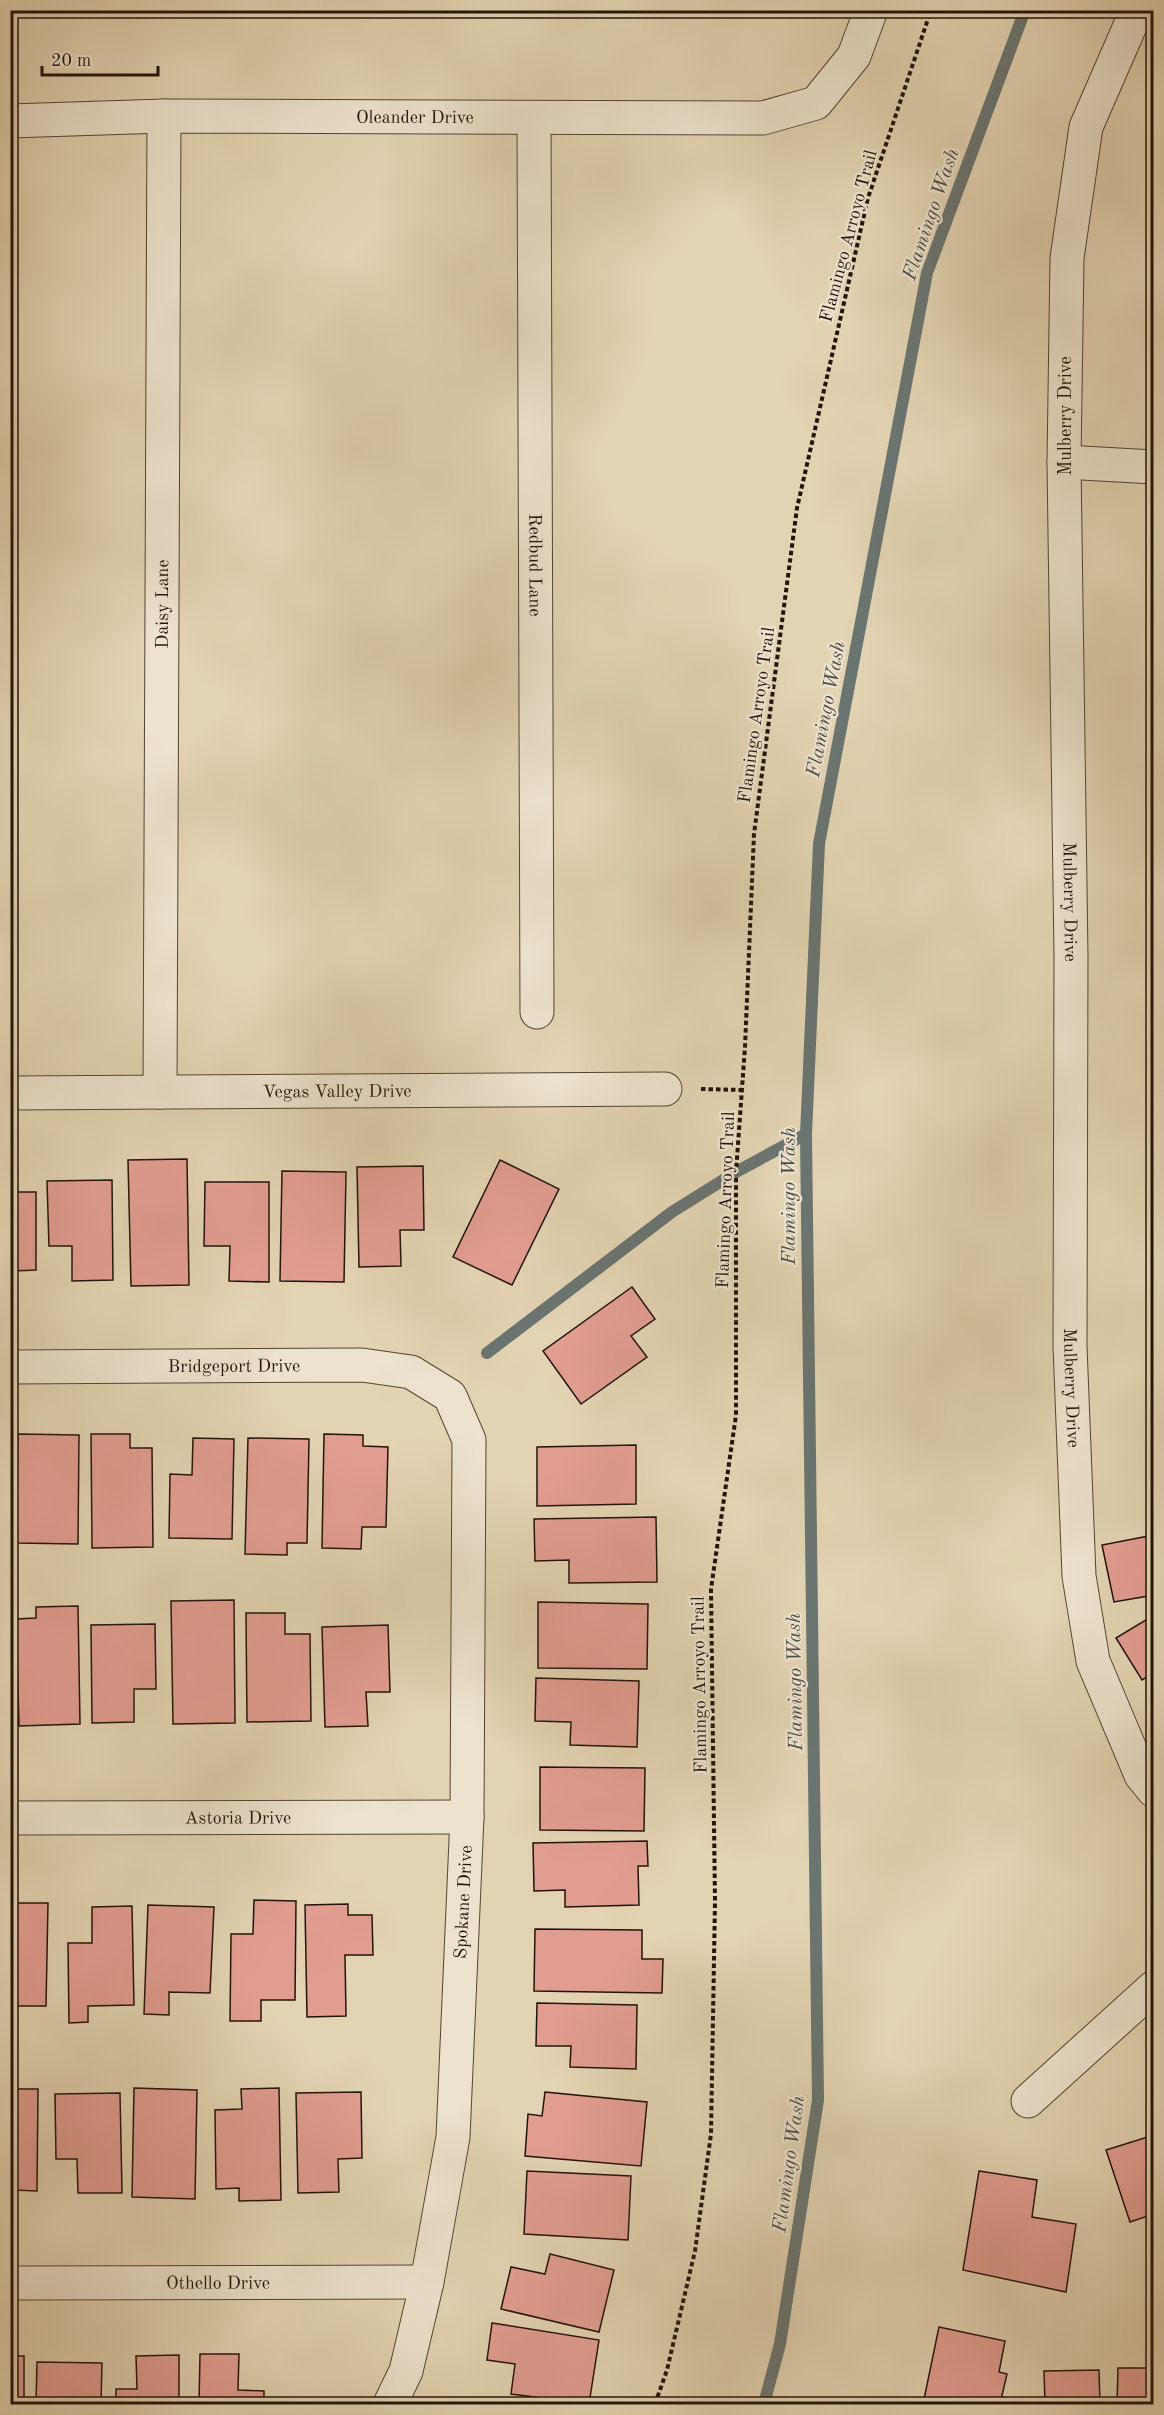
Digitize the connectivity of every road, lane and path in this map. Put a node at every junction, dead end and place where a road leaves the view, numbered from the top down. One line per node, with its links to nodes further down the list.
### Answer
1 (872, 10): 5 (street, Oleander Drive)
2 (931, 10): 23 (path, Flamingo Arroyo Trail)
3 (1137, 10): 7 (street, Mulberry Drive)
4 (164, 116): 5 (street, Oleander Drive); 6 (street, Oleander Drive); 11 (street, Daisy Lane)
5 (534, 118): 9 (street, Redbud Lane)
6 (10, 121)
7 (1064, 462): 8 (street); 15 (street, Mulberry Drive)
8 (1154, 467)
9 (537, 1012)
10 (665, 1089): 11 (street, Vegas Valley Drive)
11 (160, 1092): 12 (street, Vegas Valley Drive)
12 (10, 1093)
13 (10, 1367): 14 (street, Bridgeport Drive)
14 (450, 1396): 16 (street, Spokane Drive)
15 (1154, 1791)
16 (467, 1817): 17 (street, Astoria Drive); 20 (street, Spokane Drive)
17 (10, 1818)
18 (1154, 1987): 19 (street)
19 (1028, 2101)
20 (428, 2282): 21 (street, Othello Drive); 22 (street, Spokane Drive)
21 (10, 2283)
22 (390, 2404)
23 (655, 2404)

